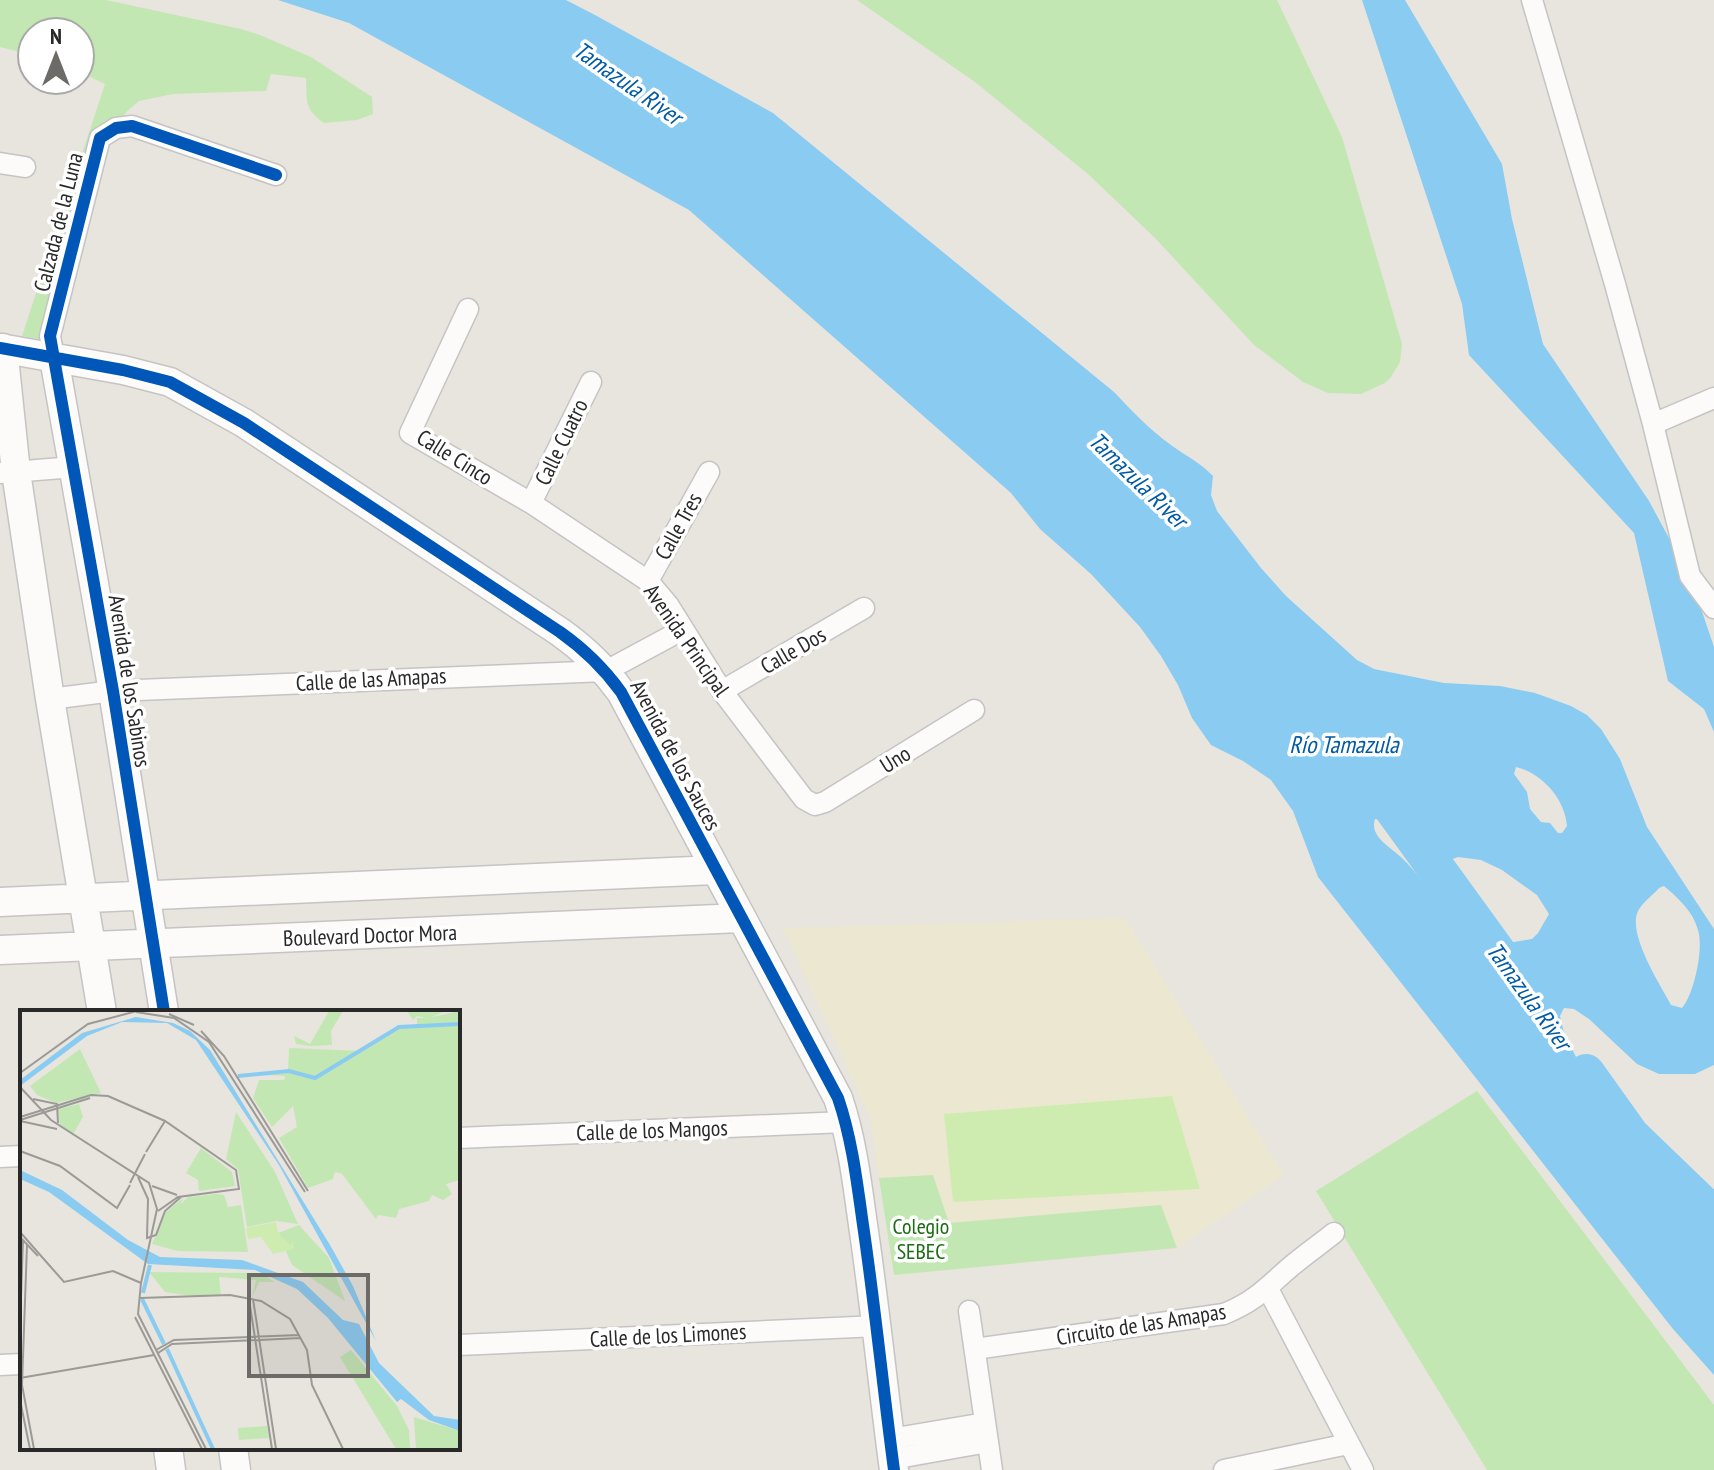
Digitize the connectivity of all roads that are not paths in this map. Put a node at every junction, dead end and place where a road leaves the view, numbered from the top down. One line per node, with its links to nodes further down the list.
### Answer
1 (1532, 0): 10 (street)
2 (0, 163): 3 (street)
3 (25, 167)
4 (276, 175): 7 (street, Calzada de la Luna)
5 (468, 309): 14 (street, Calle Cinco)
6 (1, 348): 7 (street, Avenida de los Sauces); 13 (street)
7 (54, 358): 11 (street, Avenida de los Sabinos); 19 (street, Avenida de los Sauces)
8 (591, 382): 14 (street, Calle Cuatro)
9 (1714, 398): 10 (street)
10 (1653, 424): 17 (street)
11 (74, 467): 13 (street); 20 (street, Avenida de los Sabinos)
12 (709, 472): 15 (street, Calle Tres)
13 (8, 473): 22 (street)
14 (531, 503): 15 (street, Avenida Principal)
15 (648, 581): 18 (street, Avenida Principal)
16 (864, 608): 21 (street, Calle Dos)
17 (1714, 608)
18 (682, 630): 19 (street, Calle de las Amapas); 21 (street, Avenida Principal)
19 (606, 671): 20 (street, Calle de las Amapas); 25 (street, Avenida de los Sauces)
20 (113, 691): 22 (street, Calle de las Amapas); 26 (street, Avenida de los Sabinos)
21 (722, 691): 24 (street, Avenida Principal)
22 (50, 699): 27 (street)
23 (974, 710): 24 (street, Uno)
24 (815, 805)
25 (715, 870): 26 (street); 29 (street, Avenida de los Sauces)
26 (144, 895): 27 (street); 30 (street, Avenida de los Sabinos)
27 (83, 898): 28 (street); 31 (street)
28 (0, 902)
29 (741, 918): 30 (street, Boulevard Doctor Mora); 35 (street, Avenida de los Sauces)
30 (151, 943): 31 (street, Boulevard Doctor Mora); 34 (street, Avenida de los Sabinos)
31 (92, 946): 32 (street, Boulevard Doctor Mora); 33 (street)
32 (0, 950)
33 (102, 1010)
34 (164, 1010)
35 (846, 1122): 36 (street, Calle de los Mangos); 42 (street, Avenida de los Sauces)
36 (460, 1138)
37 (20, 1156): 38 (street)
38 (0, 1157)
39 (1334, 1233): 40 (street, Circuito de las Amapas)
40 (1268, 1289): 44 (street, Circuito de las Amapas); 48 (street)
41 (969, 1311): 44 (street)
42 (878, 1326): 43 (street, Calle de los Limones); 51 (street, Avenida de los Sauces)
43 (460, 1345)
44 (975, 1349): 47 (street)
45 (20, 1364): 46 (street)
46 (0, 1365)
47 (987, 1433): 51 (street); 54 (street)
48 (1348, 1444): 55 (street); 56 (street)
49 (168, 1450): 52 (street)
50 (233, 1450): 53 (street)
51 (892, 1456)
52 (171, 1470)
53 (236, 1470)
54 (992, 1470)
55 (1224, 1470)
56 (1363, 1470)

